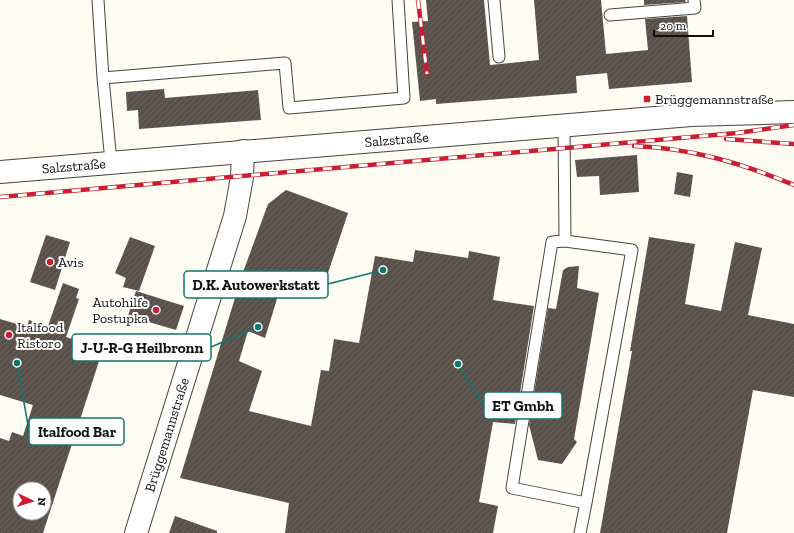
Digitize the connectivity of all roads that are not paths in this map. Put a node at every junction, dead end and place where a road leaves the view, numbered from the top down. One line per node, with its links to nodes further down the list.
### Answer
1 (98, 0): 7 (lane)
2 (398, 0): 7 (lane)
3 (494, 0): 6 (lane)
4 (694, 0): 5 (lane)
5 (610, 15)
6 (499, 57)
7 (103, 78): 11 (lane)
8 (794, 112): 9 (street, Salzstraße)
9 (564, 126): 10 (street, Salzstraße); 13 (lane)
10 (243, 151): 11 (street, Salzstraße); 15 (street, Brüggemannstraße)
11 (111, 162): 12 (street, Salzstraße)
12 (0, 172)
13 (565, 241): 14 (lane); 14 (lane)
14 (586, 503): 16 (lane)
15 (136, 533)
16 (580, 533)

